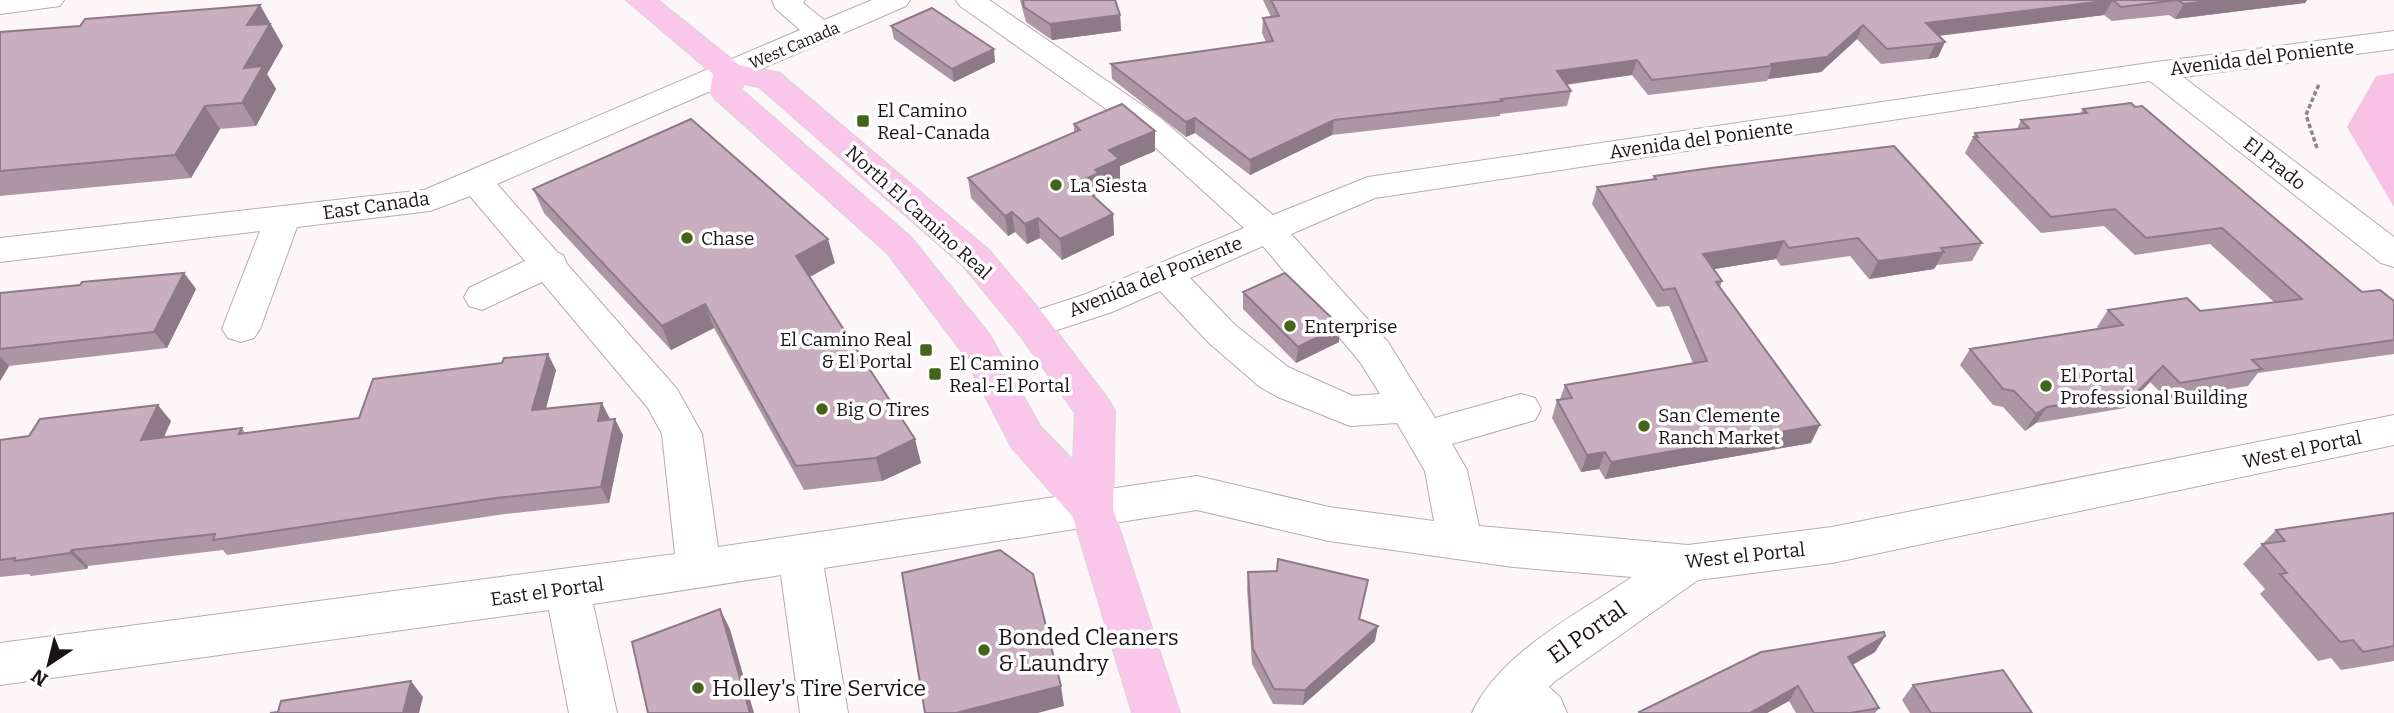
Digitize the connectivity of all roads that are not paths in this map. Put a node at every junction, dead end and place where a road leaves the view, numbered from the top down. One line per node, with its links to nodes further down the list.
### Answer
1 (50, 0): 6 (street)
2 (640, 0): 10 (main road, North El Camino Real)
3 (791, 0): 7 (street)
4 (896, 0): 7 (street, West Canada)
5 (970, 0): 13 (street)
6 (0, 5)
7 (821, 33): 10 (street, West Canada)
8 (2394, 40): 9 (street, Avenida del Poniente)
9 (2156, 71): 13 (street, Avenida del Poniente); 15 (street, El Prado)
10 (729, 72): 11 (street, East Canada); 19 (main road, North El Camino Real); 24 (main road, North El Camino Real)
11 (476, 181): 12 (street, East Canada); 16 (street)
12 (283, 217): 14 (street, East Canada); 20 (street)
13 (1268, 230): 17 (street, Avenida del Poniente); 22 (street)
14 (0, 250)
15 (2394, 254)
16 (550, 263): 18 (street); 28 (street)
17 (1165, 274): 19 (street, Avenida del Poniente); 22 (street)
18 (482, 297)
19 (1032, 325): 24 (main road, North El Camino Real)
20 (241, 328)
21 (1521, 409): 22 (street)
22 (1416, 421): 25 (street)
23 (2394, 430): 27 (street, West el Portal)
24 (1092, 509): 25 (street, West el Portal); 26 (street, East el Portal); 34 (main road, North El Camino Real)
25 (1460, 542): 27 (street, West el Portal)
26 (800, 553): 28 (street, East el Portal); 33 (street)
27 (1688, 563): 31 (street, El Portal)
28 (699, 568): 29 (street, East el Portal)
29 (567, 589): 30 (street, East el Portal); 32 (street)
30 (0, 664)
31 (1519, 704)
32 (593, 713)
33 (824, 713)
34 (1156, 713)

